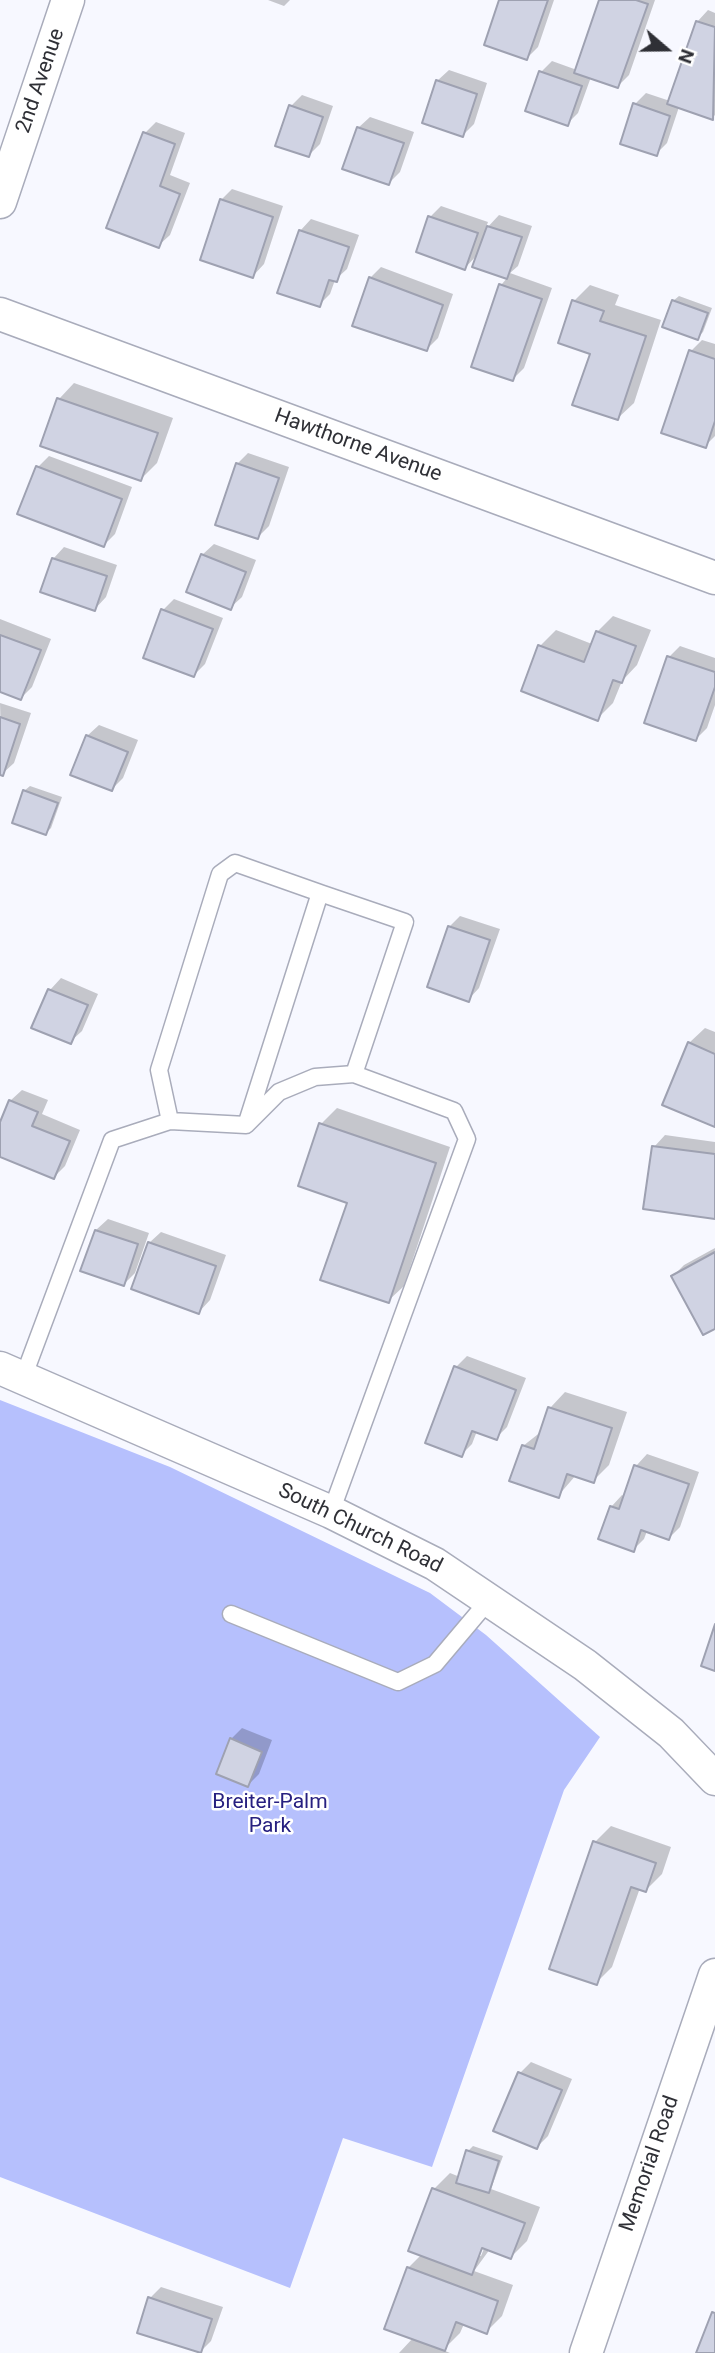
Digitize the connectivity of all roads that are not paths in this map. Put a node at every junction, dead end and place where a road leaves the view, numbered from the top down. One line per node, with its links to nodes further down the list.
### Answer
1 (68, 0): 2 (street, 2nd Avenue)
2 (0, 202)
3 (0, 314): 4 (street, Hawthorne Avenue)
4 (715, 578)
5 (320, 893): 6 (lane); 7 (lane); 8 (lane)
6 (354, 1074): 8 (lane); 10 (lane)
7 (170, 1121): 8 (lane); 9 (lane)
8 (246, 1125)
9 (11, 1373): 10 (street, South Church Road)
10 (331, 1511): 11 (street, South Church Road)
11 (489, 1600): 12 (lane); 13 (street, South Church Road)
12 (231, 1614)
13 (715, 1779)
14 (715, 1975): 15 (street, Memorial Road)
15 (586, 2353)

